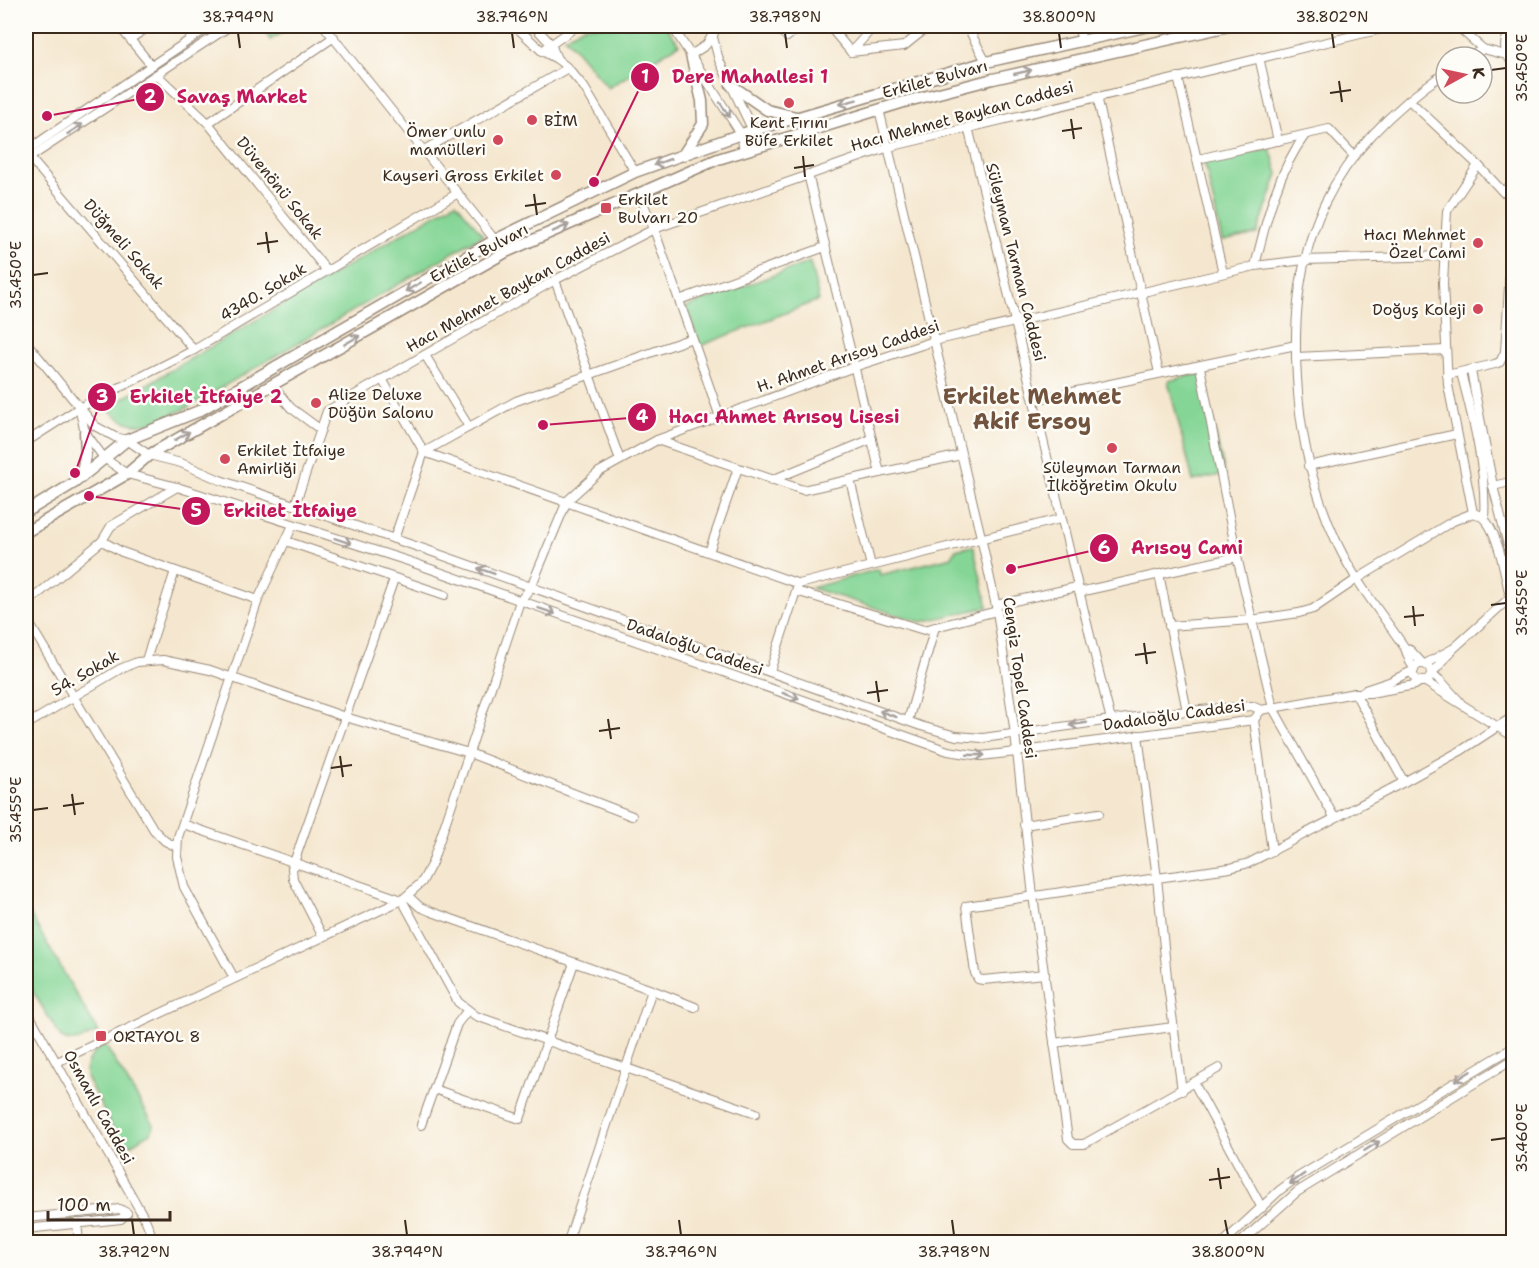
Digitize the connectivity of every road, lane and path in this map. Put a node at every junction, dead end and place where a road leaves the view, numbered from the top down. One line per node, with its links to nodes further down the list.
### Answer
1 (119, 26): 26 (street)
2 (150, 26): 26 (street)
3 (210, 26): 38 (street)
4 (230, 26): 41 (street)
5 (324, 26): 25 (street)
6 (514, 26): 30 (street)
7 (534, 26): 28 (street)
8 (577, 26): 28 (street)
9 (672, 26): 33 (street)
10 (710, 26): 24 (street)
11 (716, 26): 24 (street)
12 (777, 26): 13 (street)
13 (800, 26)
14 (829, 26): 31 (street)
15 (874, 26): 31 (street)
16 (929, 26): 31 (street)
17 (967, 26): 37 (street)
18 (1078, 26): 27 (street)
19 (1149, 26): 27 (main road, Erkilet Bulvarı)
20 (1229, 26): 47 (main road, Erkilet Bulvarı, one-way to 20)
21 (1394, 26): 35 (street, Hacı Mehmet Baykan Caddesi)
22 (1457, 26): 29 (street)
23 (1514, 28): 34 (street)
24 (713, 36): 33 (street); 44 (street)
25 (334, 38): 49 (street); 57 (street)
26 (130, 39): 38 (street)
27 (1082, 41): 37 (main road, Erkilet Bulvarı)
28 (551, 44): 30 (street); 36 (street)
29 (1479, 45)
30 (542, 51): 36 (street)
31 (851, 52)
32 (1494, 52): 34 (street)
33 (691, 55): 52 (street, one-way to 52); 60 (main road)
34 (1506, 55): 39 (street)
35 (1259, 57): 42 (street, Hacı Mehmet Baykan Caddesi); 54 (street)
36 (557, 59): 40 (street)
37 (986, 62): 48 (main road, Erkilet Bulvarı, one-way to 48)
38 (151, 64): 59 (street)
39 (1514, 64)
40 (568, 68): 57 (street); 64 (street)
41 (157, 75): 49 (street, Düvenönü Sokak); 59 (street, one-way to 41)
42 (1178, 77): 45 (street, Hacı Mehmet Baykan Caddesi); 62 (street)
43 (1434, 81): 46 (street)
44 (731, 85): 48 (main road); 51 (street)
45 (1097, 96): 50 (street, Hacı Mehmet Baykan Caddesi); 79 (street)
46 (1408, 100): 61 (street); 63 (street)
47 (879, 109): 55 (main road, Erkilet Bulvarı); 56 (street, Cengiz Topel Caddesi)
48 (797, 117): 51 (main road, Erkilet Bulvarı)
49 (208, 123): 76 (street, Düvenönü Sokak)
50 (968, 127): 56 (street, Hacı Mehmet Baykan Caddesi); 81 (street, Süleyman Tarman Caddesi)
51 (753, 131): 52 (main road, Erkilet Bulvarı); 55 (street)
52 (741, 134): 58 (street); 60 (main road, Erkilet Bulvarı)
53 (1306, 135): 54 (street); 61 (street); 75 (street)
54 (1278, 141): 62 (street)
55 (757, 147): 58 (main road, Erkilet Bulvarı)
56 (889, 147): 65 (street, Hacı Mehmet Baykan Caddesi); 83 (street, Cengiz Topel Caddesi)
57 (424, 150): 67 (street)
58 (744, 151): 68 (main road, Erkilet Bulvarı)
59 (27, 154): 86 (street, Düğmeli Sokak)
60 (683, 154): 64 (main road, Erkilet Bulvarı, one-way to 64)
61 (1354, 156): 74 (street)
62 (1198, 159): 77 (street)
63 (1478, 165): 66 (street); 73 (street)
64 (634, 172): 70 (main road, Erkilet Bulvarı)
65 (808, 174): 69 (street, Hacı Mehmet Baykan Caddesi); 71 (street)
66 (1512, 184): 72 (street)
67 (458, 193): 70 (street); 76 (street, 4340. Sokak)
68 (639, 193): 69 (street); 99 (main road, Erkilet Bulvarı, one-way to 68)
69 (654, 229): 78 (street, Hacı Mehmet Baykan Caddesi); 80 (street)
70 (495, 240): 108 (main road, Erkilet Bulvarı, one-way to 108)
71 (825, 247): 80 (street); 91 (street)
72 (1512, 254): 88 (street)
73 (1444, 256): 74 (street, H. Ahmet Arısoy Caddesi); 87 (street)
74 (1304, 260): 75 (street, H. Ahmet Arısoy Caddesi); 85 (street)
75 (1255, 266): 77 (street, H. Ahmet Arısoy Caddesi)
76 (327, 271): 86 (street, 4340. Sokak)
77 (1223, 273): 79 (street, H. Ahmet Arısoy Caddesi)
78 (555, 280): 89 (street, Hacı Mehmet Baykan Caddesi); 94 (street)
79 (1140, 293): 81 (street, H. Ahmet Arısoy Caddesi); 95 (street)
80 (679, 300): 82 (street)
81 (1017, 322): 83 (street, H. Ahmet Arısoy Caddesi); 100 (street, Süleyman Tarman Caddesi)
82 (692, 338): 94 (street); 102 (street)
83 (934, 341): 91 (street, H. Ahmet Arısoy Caddesi); 113 (street, Cengiz Topel Caddesi)
84 (26, 342): 101 (street, Dadaloğlu Caddesi)
85 (1296, 345): 90 (street); 92 (street)
86 (194, 350): 101 (street, 4340. Sokak)
87 (1446, 350): 90 (street); 97 (street)
88 (1509, 352): 93 (street)
89 (425, 355): 98 (street, Hacı Mehmet Baykan Caddesi); 103 (street)
90 (1296, 357): 116 (street)
91 (854, 367): 102 (street, H. Ahmet Arısoy Caddesi); 107 (street)
92 (1200, 367): 95 (street); 139 (street)
93 (1471, 371): 96 (street); 124 (street)
94 (590, 373): 103 (street); 115 (street)
95 (1159, 373): 100 (street)
96 (1461, 373): 97 (street); 130 (street)
97 (1447, 375): 106 (street)
98 (382, 379): 104 (street, Hacı Mehmet Baykan Caddesi); 111 (street)
99 (272, 385): 104 (street); 112 (main road, Erkilet Bulvarı, one-way to 99)
100 (1034, 400): 131 (street, Süleyman Tarman Caddesi)
101 (79, 408): 105 (street); 108 (street, Dadaloğlu Caddesi); 110 (street, 4340. Sokak)
102 (720, 417): 109 (street, H. Ahmet Arısoy Caddesi)
103 (469, 427): 111 (street)
104 (321, 430): 127 (street, Hacı Mehmet Baykan Caddesi)
105 (85, 432): 114 (street); 120 (main road)
106 (1457, 434): 116 (street); 129 (street)
107 (872, 439): 118 (street); 121 (street)
108 (128, 440): 112 (street, Dadaloğlu Caddesi); 114 (main road, Erkilet Bulvarı)
109 (657, 440): 115 (street, H. Ahmet Arısoy Caddesi); 117 (street)
110 (26, 442)
111 (424, 452): 126 (street); 135 (street)
112 (149, 455): 119 (main road, Erkilet Bulvarı); 127 (street, Dadaloğlu Caddesi)
113 (961, 455): 118 (street); 134 (street, Cengiz Topel Caddesi)
114 (104, 458): 119 (street); 120 (main road, Erkilet Bulvarı)
115 (620, 460): 126 (street, H. Ahmet Arısoy Caddesi)
116 (1308, 466): 145 (street)
117 (738, 468): 121 (street); 138 (street)
118 (880, 473): 122 (street)
119 (126, 474): 125 (street, Dadaloğlu Caddesi); 133 (main road, Erkilet Bulvarı)
120 (81, 477): 128 (main road, Erkilet Bulvarı)
121 (771, 480): 122 (street)
122 (850, 480): 140 (street)
123 (1514, 481): 124 (street)
124 (1492, 486): 141 (street)
125 (177, 487): 132 (street, Dadaloğlu Caddesi); 136 (street)
126 (567, 501): 138 (street); 146 (street, H. Ahmet Arısoy Caddesi)
127 (295, 505): 135 (street, Dadaloğlu Caddesi)
128 (26, 512)
129 (1473, 513): 130 (street); 145 (street)
130 (1484, 518): 150 (street)
131 (1060, 519): 134 (street); 148 (street, Süleyman Tarman Caddesi)
132 (293, 525): 137 (street); 152 (street, Dadaloğlu Caddesi, one-way to 152)
133 (26, 532)
134 (981, 537): 140 (street); 154 (street, Cengiz Topel Caddesi)
135 (394, 539): 146 (street, Dadaloğlu Caddesi, one-way to 135)
136 (102, 541): 142 (street); 153 (street)
137 (286, 541): 144 (street); 151 (street)
138 (709, 552): 147 (street)
139 (1237, 557): 143 (street); 156 (street)
140 (871, 566): 147 (street)
141 (1514, 569)
142 (175, 571): 151 (street); 161 (street)
143 (1159, 574): 148 (street); 157 (street)
144 (394, 579): 149 (street); 175 (street)
145 (1357, 579): 156 (street); 159 (street)
146 (531, 587): 152 (street, H. Ahmet Arısoy Caddesi); 164 (street, Dadaloğlu Caddesi)
147 (797, 588): 158 (street); 164 (street)
148 (1078, 590): 154 (street); 176 (street, Süleyman Tarman Caddesi)
149 (445, 595)
150 (1512, 596): 160 (street)
151 (258, 600): 166 (street)
152 (520, 601): 184 (street, Dadaloğlu Caddesi, one-way to 184); 185 (street, H. Ahmet Arısoy Caddesi)
153 (26, 604)
154 (996, 608): 158 (street); 181 (street, Cengiz Topel Caddesi)
155 (26, 618): 169 (street)
156 (1251, 620): 157 (street); 171 (street)
157 (1169, 626): 173 (street)
158 (936, 627): 178 (street)
159 (1405, 648): 162 (street); 163 (street)
160 (1453, 649): 162 (street); 165 (street)
161 (146, 660): 166 (street, 54. Sokak); 169 (street, 54. Sokak)
162 (1424, 664): 163 (street); 165 (street)
163 (1414, 669): 167 (street); 168 (street, Dadaloğlu Caddesi)
164 (770, 671): 178 (street, Dadaloğlu Caddesi, one-way to 164)
165 (1431, 673): 167 (street); 170 (street)
166 (232, 677): 175 (street, 54. Sokak); 190 (street)
167 (1422, 681): 168 (street, Dadaloğlu Caddesi); 170 (street)
168 (1359, 693): 171 (street, Dadaloğlu Caddesi); 186 (street)
169 (73, 697): 179 (street, 54. Sokak); 192 (street)
170 (1460, 703): 180 (street)
171 (1273, 708): 172 (street, Dadaloğlu Caddesi); 189 (street)
172 (1261, 710): 173 (street, Dadaloğlu Caddesi); 177 (street, Dadaloğlu Caddesi)
173 (1187, 711): 176 (street, Dadaloğlu Caddesi)
174 (1514, 716): 180 (street)
175 (345, 717): 185 (street, 54. Sokak); 194 (street)
176 (1110, 720): 181 (street, Dadaloğlu Caddesi, one-way to 181)
177 (1254, 720): 182 (street, Dadaloğlu Caddesi); 193 (street)
178 (908, 721): 181 (street, Dadaloğlu Caddesi)
179 (26, 725)
180 (1496, 727): 183 (street); 186 (street)
181 (1015, 734): 184 (street, Cengiz Topel Caddesi)
182 (1138, 735): 184 (street, Dadaloğlu Caddesi); 195 (street)
183 (1514, 737)
184 (1016, 752): 191 (street, Cengiz Topel Caddesi)
185 (469, 753): 188 (street, 54. Sokak); 197 (street, H. Ahmet Arısoy Caddesi)
186 (1404, 782): 189 (street)
187 (1098, 813): 191 (street)
188 (632, 816)
189 (1334, 817): 193 (street)
190 (183, 824): 192 (street); 194 (street)
191 (1024, 825): 196 (street, Cengiz Topel Caddesi)
192 (177, 847): 201 (street)
193 (1272, 851): 195 (street)
194 (294, 862): 197 (street); 198 (street)
195 (1157, 878): 196 (street); 206 (street)
196 (1033, 896): 200 (street, Cengiz Topel Caddesi); 200 (street)
197 (405, 898): 198 (street); 199 (street); 205 (street)
198 (323, 937): 201 (street)
199 (574, 963): 202 (street); 207 (street)
200 (1045, 974): 208 (street, Cengiz Topel Caddesi)
201 (234, 978): 211 (street)
202 (652, 990): 203 (street); 212 (street)
203 (695, 1007)
204 (26, 1009): 211 (street, Osmanlı Caddesi)
205 (467, 1011): 207 (street); 215 (street)
206 (1173, 1027): 208 (street); 216 (street)
207 (546, 1041): 212 (street); 215 (street)
208 (1054, 1042): 216 (street, Cengiz Topel Caddesi)
209 (1514, 1047): 219 (street, one-way to 219)
210 (1514, 1059): 229 (street, one-way to 210)
211 (57, 1062): 220 (street, Osmanlı Caddesi)
212 (626, 1068): 217 (street); 225 (street)
213 (1219, 1068): 214 (street)
214 (1194, 1083): 216 (street); 219 (street)
215 (434, 1089): 218 (street)
216 (1182, 1091)
217 (756, 1113)
218 (421, 1125)
219 (1262, 1208): 228 (street)
220 (140, 1209): 221 (street); 227 (street, Osmanlı Caddesi)
221 (127, 1213): 222 (street); 223 (street)
222 (26, 1218)
223 (77, 1224): 224 (street); 226 (street)
224 (26, 1229)
225 (568, 1240)
226 (79, 1242)
227 (152, 1242)
228 (1224, 1242)
229 (1241, 1242)

